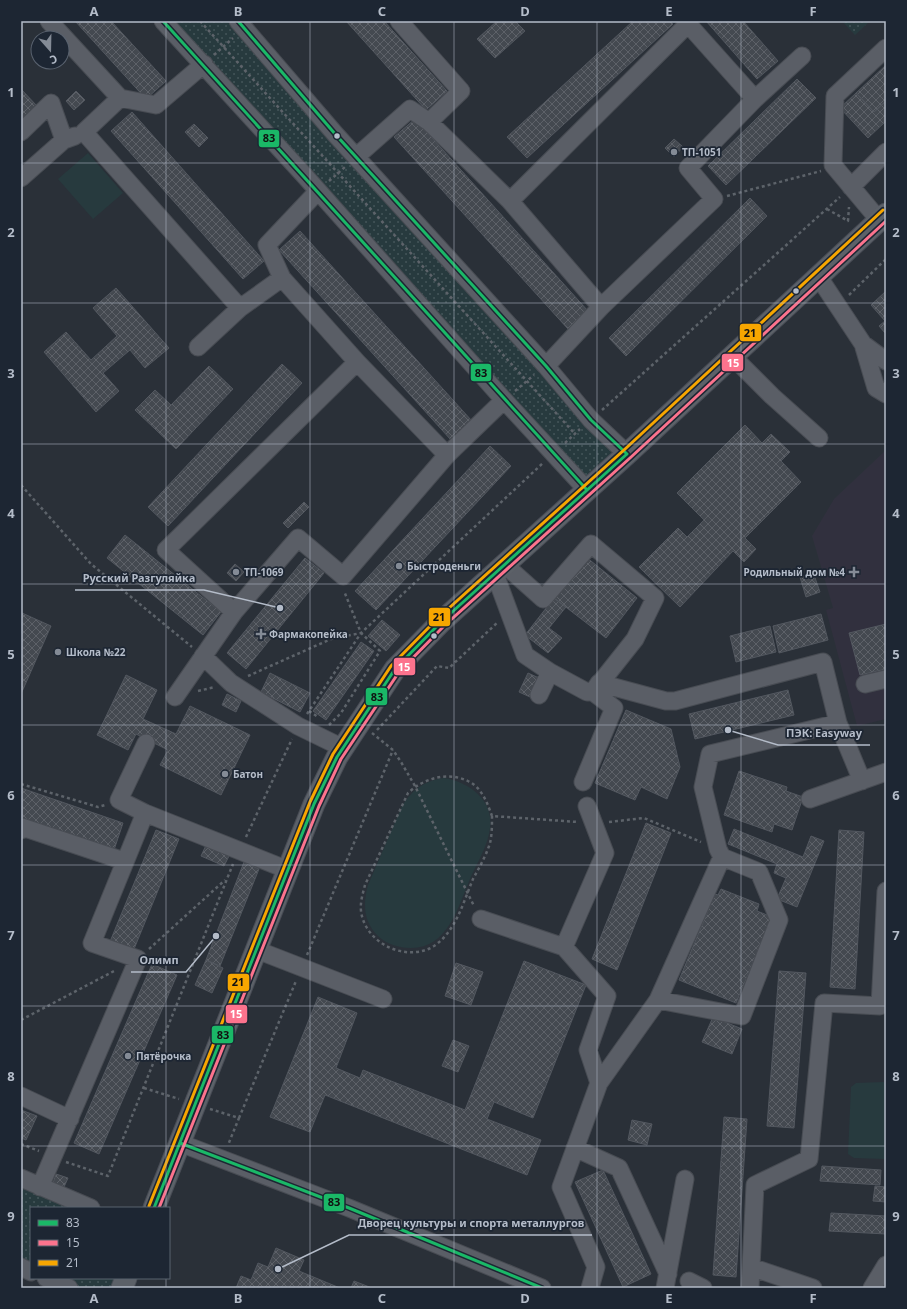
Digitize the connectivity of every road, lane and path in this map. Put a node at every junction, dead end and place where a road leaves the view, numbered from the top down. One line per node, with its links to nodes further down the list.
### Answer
1 (48, 21): 10 (street)
2 (163, 21): 9 (street)
3 (200, 21): 6 (path)
4 (399, 21): 12 (street)
5 (245, 23): 6 (path); 17 (street)
6 (223, 47): 9 (path); 20 (path)
7 (886, 48): 21 (street)
8 (802, 56): 11 (street)
9 (204, 64): 10 (street); 22 (street)
10 (120, 98): 14 (street)
11 (755, 99): 23 (street); 24 (street)
12 (429, 122): 17 (street); 24 (street)
13 (21, 132): 15 (street)
14 (84, 132): 15 (street); 32 (street)
15 (64, 140): 19 (street)
16 (886, 152): 21 (street)
17 (357, 156): 20 (path); 39 (street)
18 (824, 170): 23 (path)
19 (23, 173)
20 (338, 173): 22 (path); 40 (path)
21 (850, 187): 25 (path); 26 (street)
22 (318, 191): 30 (street); 42 (street)
23 (714, 199): 33 (street)
24 (510, 201): 33 (street)
25 (827, 209): 27 (path); 43 (path)
26 (883, 217): 29 (main road)
27 (848, 221)
28 (886, 259): 31 (path)
29 (818, 276): 31 (street); 36 (main road)
30 (282, 278): 32 (street); 38 (street)
31 (839, 305): 34 (street)
32 (240, 308): 35 (street)
33 (601, 308): 39 (street)
34 (862, 344): 37 (street); 41 (street)
35 (198, 348)
36 (732, 356): 45 (street); 47 (main road)
37 (886, 361)
38 (357, 362): 48 (street); 53 (street)
39 (546, 366): 40 (path); 43 (street)
40 (527, 381): 42 (path); 44 (path)
41 (886, 394)
42 (504, 400): 46 (street); 48 (street)
43 (591, 420): 44 (path); 47 (street)
44 (575, 434): 46 (path)
45 (819, 438)
46 (554, 453): 50 (street); 55 (path)
47 (627, 454): 50 (main road)
48 (447, 455): 52 (street)
49 (21, 484): 56 (path)
50 (587, 490): 51 (main road)
51 (500, 570): 54 (street); 61 (street); 72 (main road)
52 (343, 576): 53 (street); 55 (path)
53 (234, 612): 56 (street)
54 (508, 612): 57 (street); 70 (path)
55 (361, 633): 59 (path); 64 (path); 66 (path)
56 (203, 656): 59 (street); 63 (street)
57 (550, 672): 61 (street); 62 (street)
58 (886, 679): 60 (street)
59 (230, 684): 63 (path); 68 (street)
60 (865, 684)
61 (596, 688): 67 (street); 76 (street)
62 (539, 695)
63 (175, 697)
64 (309, 711): 65 (path); 68 (path)
65 (319, 718)
66 (324, 722)
67 (838, 723): 75 (street); 87 (street)
68 (298, 726): 72 (street); 86 (path)
69 (368, 729): 70 (path)
70 (374, 734): 73 (path)
71 (146, 743): 80 (street)
72 (343, 748): 89 (main road)
73 (393, 750): 78 (path); 95 (path)
74 (886, 772): 75 (street)
75 (862, 781): 79 (street)
76 (583, 782)
77 (21, 784): 80 (path)
78 (414, 786): 83 (path); 91 (path); 91 (path)
79 (810, 799)
80 (119, 800): 82 (street)
81 (587, 806): 84 (street)
82 (145, 813): 86 (street); 88 (street)
83 (492, 816): 84 (path); 91 (path)
84 (593, 823): 87 (path); 93 (street)
85 (21, 830): 88 (street)
86 (239, 852): 89 (street); 104 (path)
87 (720, 853): 97 (street); 97 (street)
88 (124, 861): 101 (street)
89 (288, 870): 94 (main road)
90 (886, 891): 112 (street)
91 (467, 892): 92 (path)
92 (481, 919): 93 (street)
93 (564, 947): 98 (street)
94 (257, 950): 95 (street); 102 (main road)
95 (303, 966): 96 (street); 100 (path)
96 (384, 999)
97 (658, 1000): 98 (street)
98 (599, 1083): 103 (street)
99 (21, 1096): 101 (street)
100 (239, 1118)
101 (70, 1119): 107 (street)
102 (180, 1143): 109 (main road); 116 (street)
103 (575, 1148): 115 (street); 118 (street)
104 (108, 1176)
105 (21, 1178): 107 (street)
106 (685, 1179): 115 (street)
107 (40, 1187): 108 (street)
108 (89, 1207)
109 (154, 1207)
110 (886, 1265): 121 (street)
111 (21, 1267): 113 (street)
112 (750, 1268): 119 (street); 120 (street)
113 (30, 1272)
114 (48, 1279): 117 (street)
115 (666, 1281)
116 (539, 1287)
117 (69, 1288)
118 (590, 1288)
119 (750, 1288)
120 (813, 1288)
121 (872, 1288)

